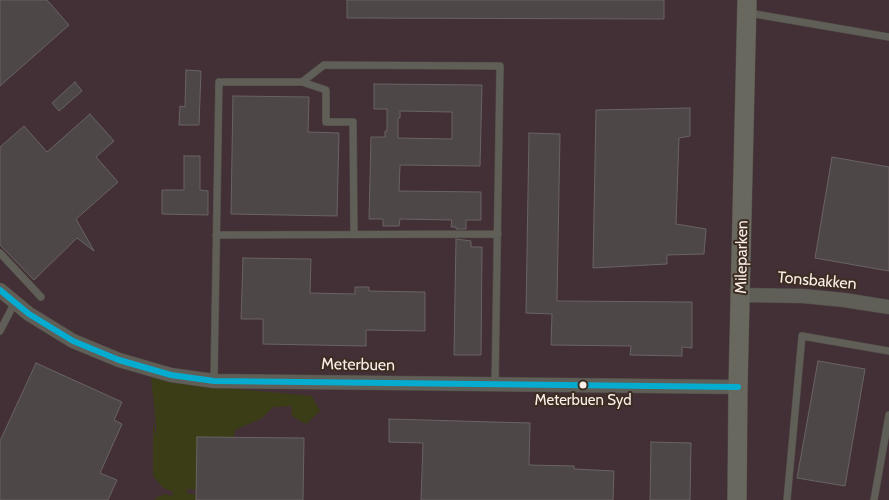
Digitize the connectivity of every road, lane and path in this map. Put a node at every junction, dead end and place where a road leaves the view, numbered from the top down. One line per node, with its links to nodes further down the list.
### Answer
1 (747, 6): 2 (lane, Mileparken); 9 (street, Mileparken)
2 (889, 37)
3 (302, 82): 4 (lane); 5 (lane); 6 (lane)
4 (498, 234): 6 (lane); 16 (lane)
5 (216, 235): 6 (lane); 15 (lane)
6 (354, 235)
7 (0, 253): 10 (lane)
8 (0, 290): 11 (street, Meterbuen)
9 (741, 295): 12 (street, Tonsbakken); 17 (street, Mileparken)
10 (41, 297)
11 (15, 302): 13 (lane); 15 (street, Meterbuen)
12 (889, 307)
13 (0, 331)
14 (889, 352): 20 (lane)
15 (214, 381): 16 (street, Meterbuen)
16 (495, 385): 17 (street, Meterbuen)
17 (738, 387): 19 (street, Mileparken)
18 (889, 414): 21 (lane)
19 (737, 500)
20 (787, 500)
21 (874, 500)

